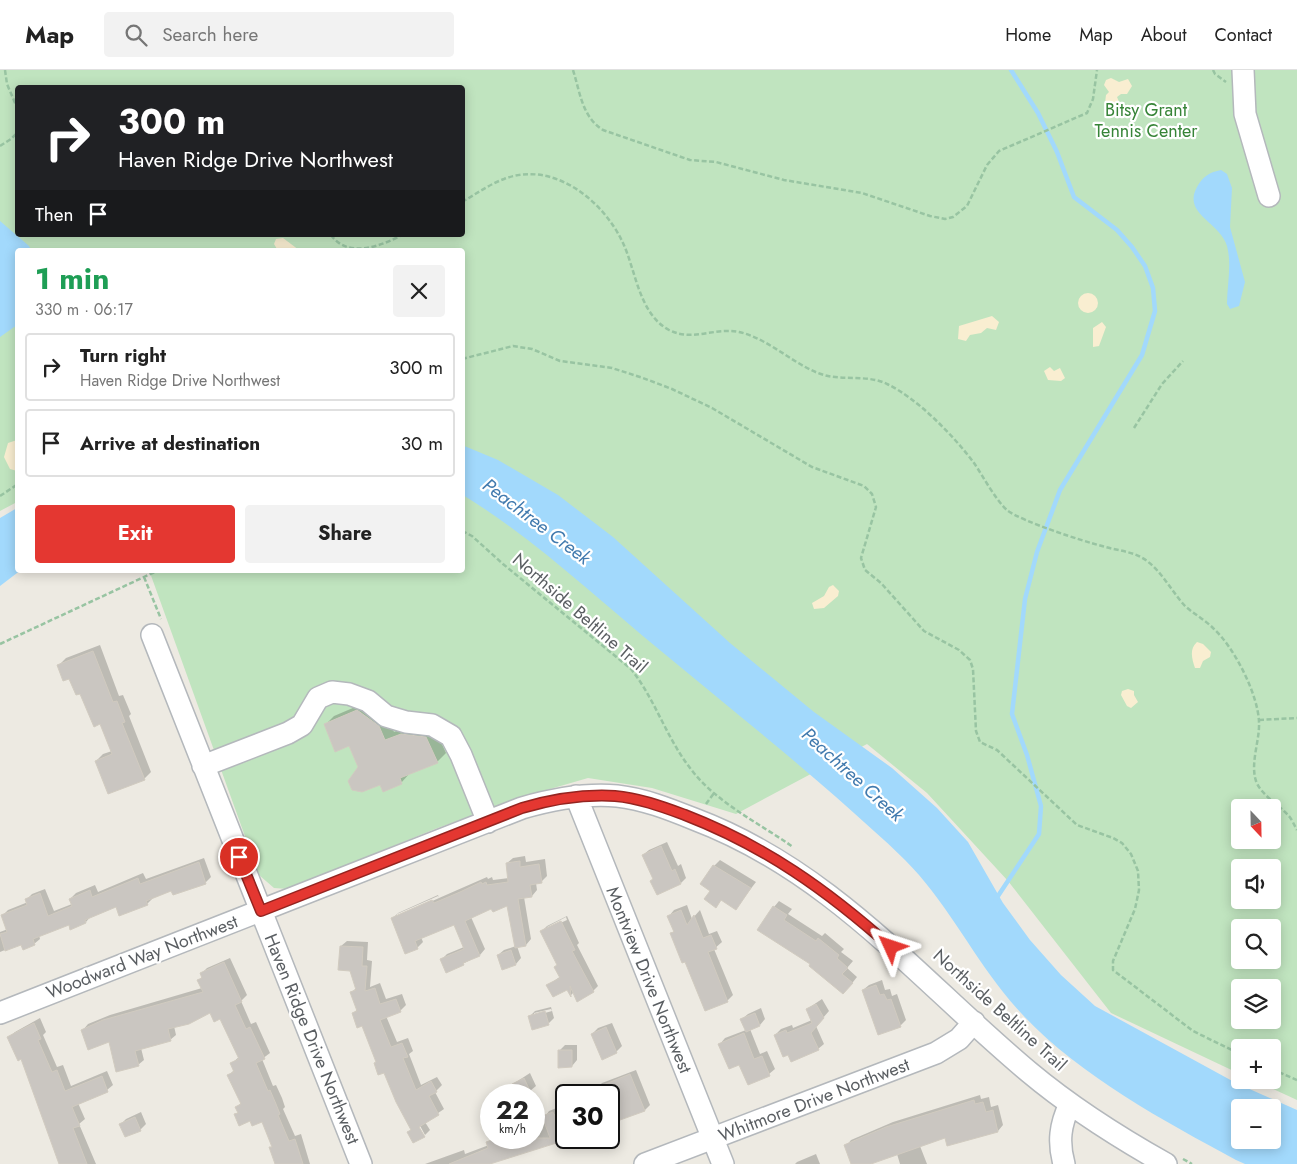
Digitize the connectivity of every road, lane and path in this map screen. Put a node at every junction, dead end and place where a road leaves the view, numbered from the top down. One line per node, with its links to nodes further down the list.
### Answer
1 (5, 70): 5 (path)
2 (574, 70): 3 (path)
3 (1097, 70)
4 (1243, 70): 8 (street)
5 (15, 103)
6 (15, 135): 7 (path)
7 (0, 146)
8 (1269, 196)
9 (465, 200): 25 (path)
10 (333, 237): 12 (path)
11 (398, 237): 13 (path)
12 (346, 248)
13 (365, 248)
14 (465, 358): 34 (path)
15 (1183, 362): 16 (path)
16 (1134, 428)
17 (15, 486): 18 (path)
18 (0, 496)
19 (465, 532): 30 (path, Northside Beltline Trail)
20 (153, 573): 21 (path)
21 (144, 577): 22 (path); 23 (path)
22 (152, 635): 26 (street, Haven Ridge Drive Northwest)
23 (0, 644)
24 (1297, 718): 25 (path)
25 (1259, 720): 29 (path)
26 (203, 766): 28 (street); 31 (street, Haven Ridge Drive Northwest)
27 (576, 796): 28 (street, Woodward Way Northwest); 33 (street, Woodward Way Northwest); 38 (street, Montview Drive Northwest)
28 (488, 822): 31 (street, Woodward Way Northwest)
29 (1297, 830)
30 (800, 852)
31 (261, 911): 32 (street, Woodward Way Northwest); 40 (street, Haven Ridge Drive Northwest)
32 (0, 1013)
33 (974, 1022): 37 (street, Woodward Way Northwest); 38 (street, Whitmore Drive Northwest)
34 (1231, 1050)
35 (1281, 1073): 36 (path)
36 (1297, 1080)
37 (1070, 1104): 39 (street, Woodward Way Northwest); 43 (street)
38 (713, 1140): 41 (street, Whitmore Drive Northwest); 42 (street, Montview Drive Northwest)
39 (1171, 1159): 44 (path)
40 (361, 1164)
41 (645, 1164)
42 (723, 1164)
43 (1064, 1164)
44 (1192, 1164)

